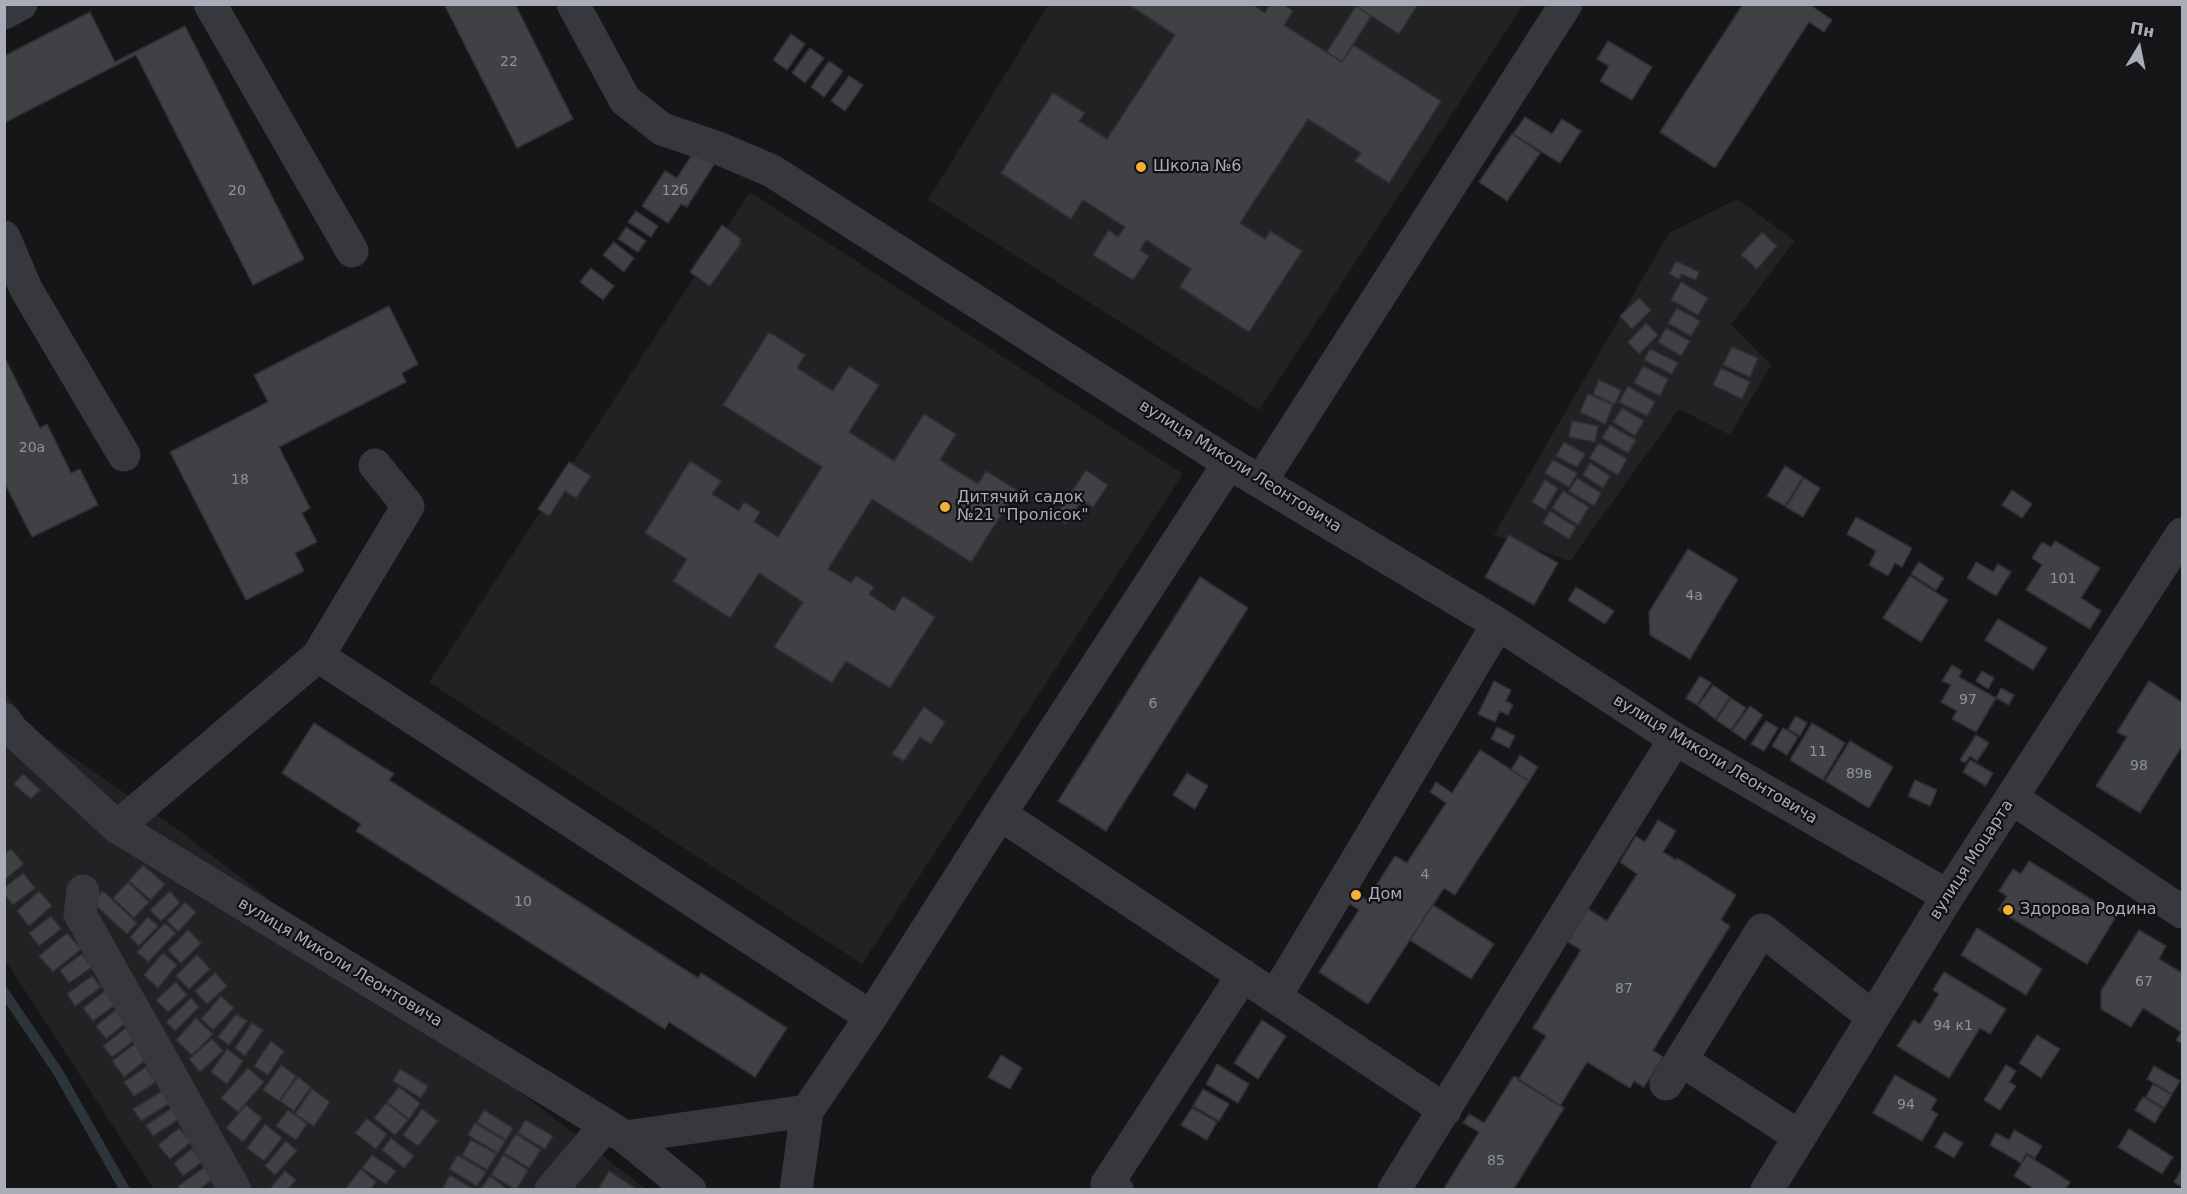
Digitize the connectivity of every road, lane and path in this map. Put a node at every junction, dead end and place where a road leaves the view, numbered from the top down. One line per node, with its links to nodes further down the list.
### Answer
1 (21, 4): 5 (street)
2 (210, 4): 7 (street)
3 (573, 4): 9 (street, вулиця Миколи Леонтовича)
4 (1566, 4): 11 (street)
5 (4, 13)
6 (4, 237): 8 (street)
7 (351, 251)
8 (124, 455)
9 (1229, 463): 11 (street, вулиця Миколи Леонтовича); 18 (street)
10 (375, 465): 14 (street)
11 (1261, 481): 13 (street, вулиця Миколи Леонтовича)
12 (2182, 534): 17 (street, вулиця Моцарта)
13 (1498, 624): 16 (street, вулиця Миколи Леонтовича); 24 (street)
14 (318, 656): 19 (street); 25 (street)
15 (4, 719): 19 (street, вулиця Миколи Леонтовича)
16 (1675, 740): 21 (street, вулиця Миколи Леонтовича); 27 (street)
17 (2012, 798): 21 (street, вулиця Моцарта); 22 (street)
18 (1000, 814): 23 (street); 25 (street)
19 (117, 827): 29 (street, вулиця Миколи Леонтовича)
20 (83, 891): 31 (street)
21 (1948, 896): 26 (street, вулиця Моцарта)
22 (2182, 912)
23 (1243, 975): 24 (street); 35 (street)
24 (1275, 997): 27 (street)
25 (871, 1017): 28 (street)
26 (1873, 1017): 30 (street, вулиця Моцарта); 30 (street)
27 (1445, 1110): 36 (street)
28 (807, 1111): 29 (street); 34 (street)
29 (615, 1131): 32 (street); 33 (street, вулиця Миколи Леонтовича)
30 (1800, 1137): 37 (street, вулиця Моцарта)
31 (235, 1190)
32 (551, 1190)
33 (690, 1190)
34 (796, 1190)
35 (1117, 1190)
36 (1394, 1190)
37 (1767, 1190)

